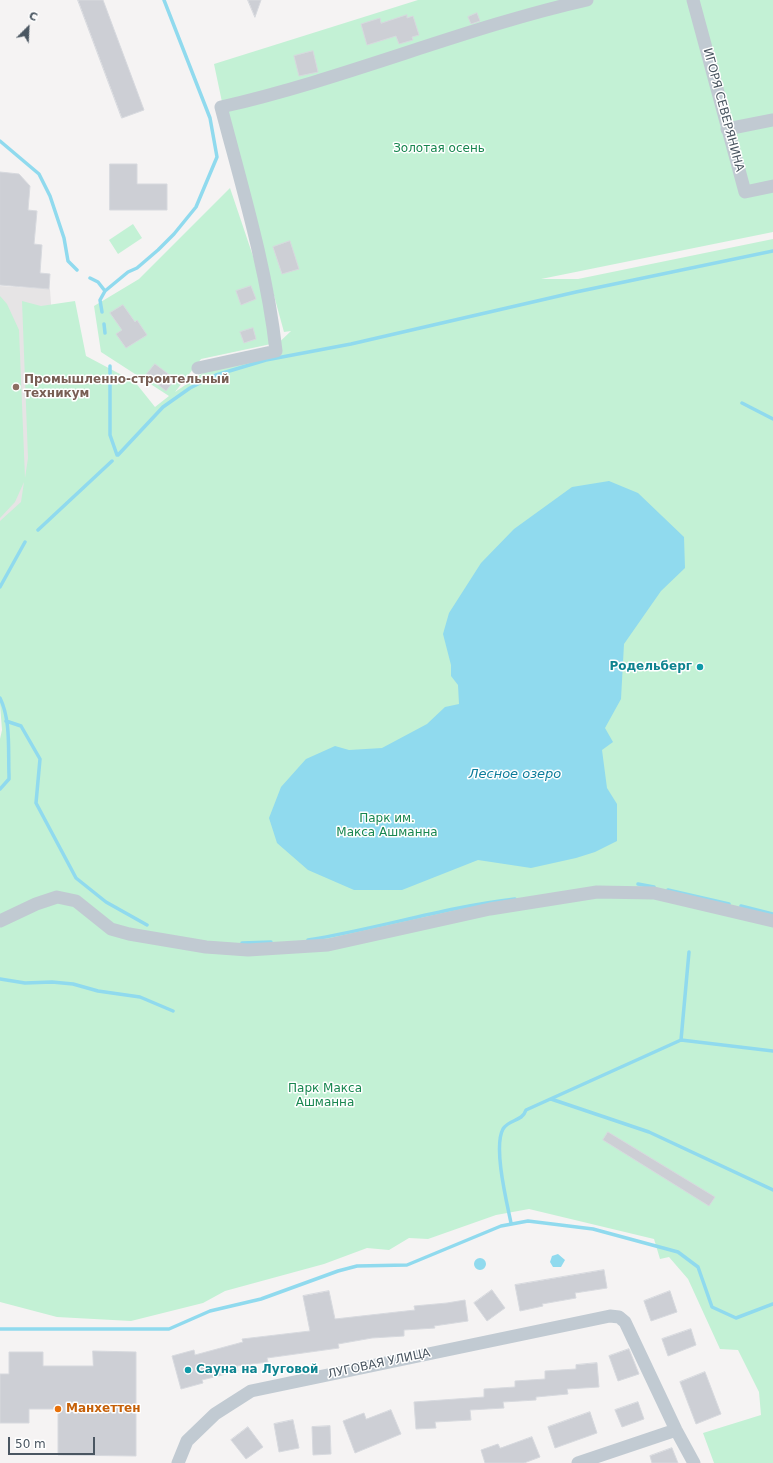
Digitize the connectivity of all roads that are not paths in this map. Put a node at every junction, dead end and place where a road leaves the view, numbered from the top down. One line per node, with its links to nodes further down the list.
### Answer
1 (587, 0): 3 (street)
2 (693, 0): 5 (street, ИГОРЯ СЕВЕРЯНИНА)
3 (535, 6): 7 (street)
4 (773, 120): 5 (street)
5 (727, 129): 6 (street, ИГОРЯ СЕВЕРЯНИНА)
6 (773, 186)
7 (198, 368)
8 (0, 921): 9 (street)
9 (773, 921)
10 (676, 1430): 11 (street, ЛУГОВАЯ УЛИЦА); 12 (street); 13 (street)
11 (178, 1463)
12 (578, 1463)
13 (694, 1463)

